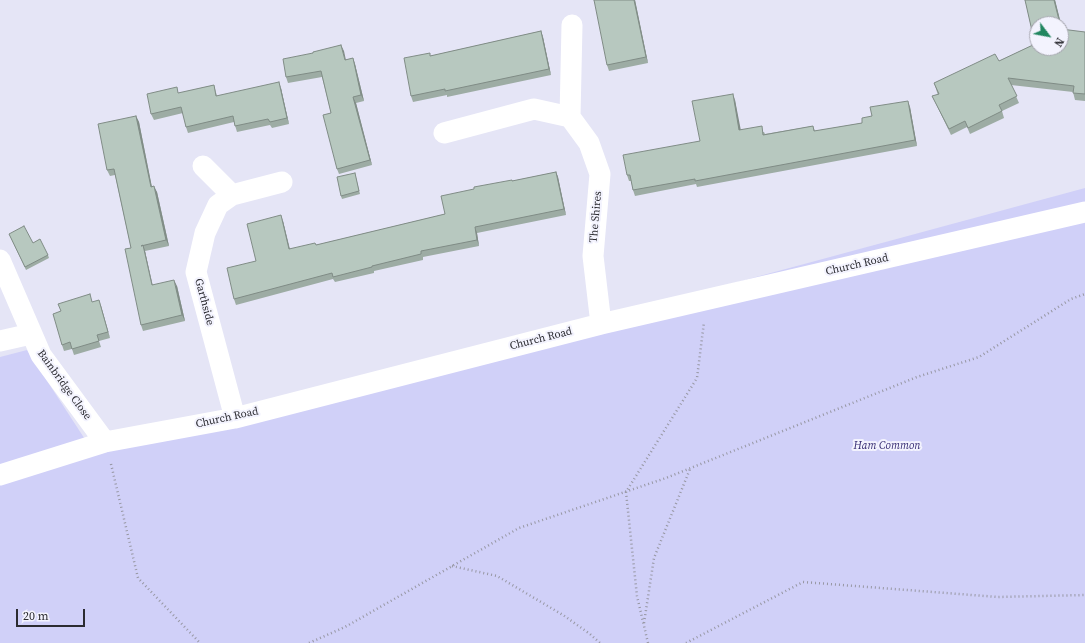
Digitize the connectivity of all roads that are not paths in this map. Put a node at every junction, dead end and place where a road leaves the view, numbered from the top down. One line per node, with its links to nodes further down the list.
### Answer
1 (572, 26): 2 (street)
2 (570, 117): 3 (street); 9 (street, The Shires)
3 (444, 133)
4 (203, 166): 6 (street)
5 (282, 182): 6 (street, Garthside)
6 (232, 195): 12 (street, Garthside)
7 (1085, 212): 9 (street, Church Road)
8 (0, 260): 10 (street, Bainbridge Close)
9 (602, 324): 12 (street, Church Road)
10 (31, 334): 11 (street); 13 (street, Bainbridge Close)
11 (0, 341)
12 (235, 418): 13 (street, Church Road)
13 (106, 442): 14 (street, Church Road)
14 (0, 475)

